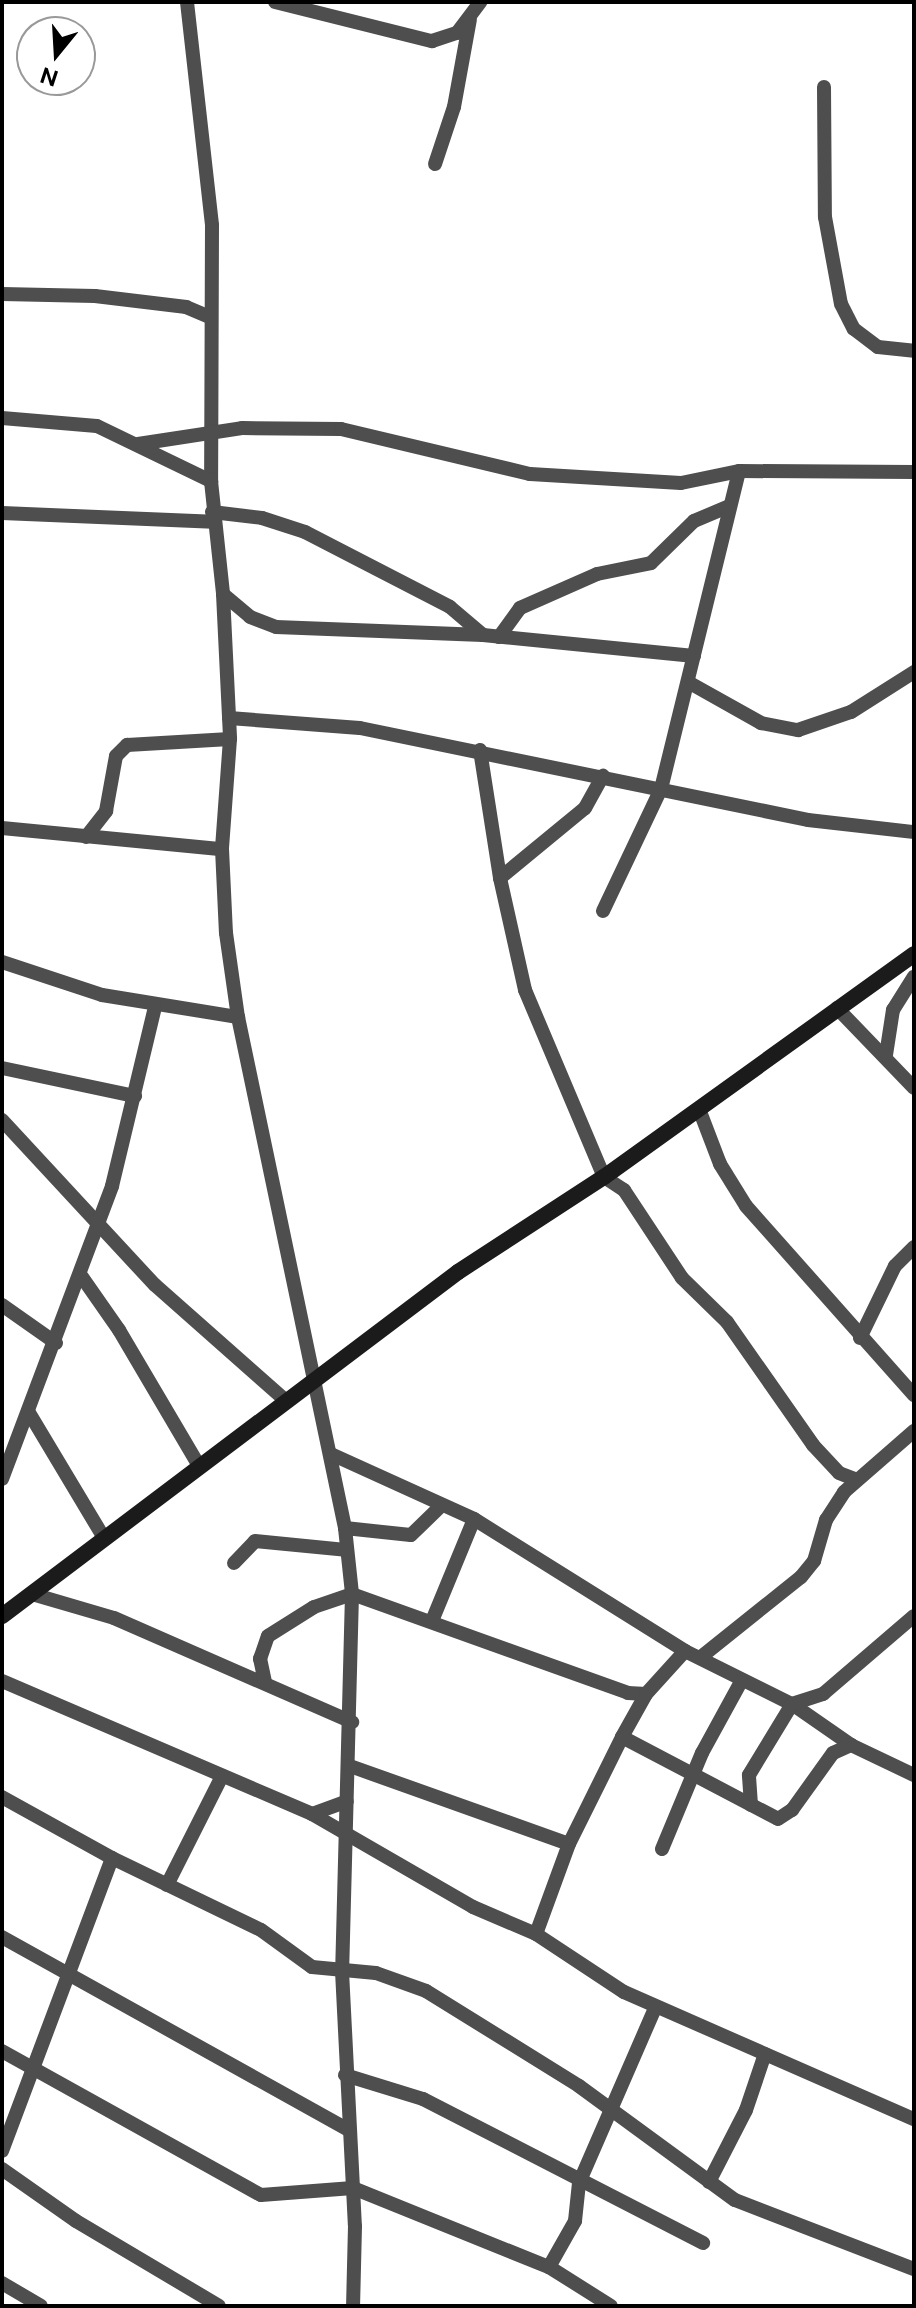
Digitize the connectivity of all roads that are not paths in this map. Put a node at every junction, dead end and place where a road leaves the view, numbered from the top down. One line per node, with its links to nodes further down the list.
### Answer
1 (187, 2): 9 (street)
2 (275, 2): 4 (street)
3 (480, 2): 5 (street)
4 (329, 9): 5 (street)
5 (470, 18): 7 (street)
6 (824, 87): 10 (street)
7 (435, 164)
8 (2, 294): 9 (street)
9 (209, 317): 12 (street)
10 (914, 351)
11 (2, 418): 13 (street)
12 (212, 433): 13 (street); 14 (street); 16 (street)
13 (138, 444): 16 (street)
14 (739, 471): 15 (street); 17 (street)
15 (914, 472)
16 (211, 481): 19 (street)
17 (727, 507): 22 (street); 23 (street)
18 (2, 513): 19 (street)
19 (212, 517): 20 (street); 21 (street)
20 (223, 594): 21 (street); 26 (street)
21 (483, 635): 22 (street)
22 (499, 637): 23 (street)
23 (694, 656): 25 (street)
24 (914, 672): 25 (street)
25 (688, 682): 30 (street)
26 (229, 718): 27 (street); 28 (street)
27 (230, 739): 33 (street); 34 (street)
28 (480, 750): 29 (street); 35 (street)
29 (603, 776): 30 (street); 35 (street)
30 (661, 789): 32 (street); 36 (street)
31 (2, 828): 33 (street)
32 (914, 832)
33 (86, 837): 34 (street)
34 (222, 849): 42 (street)
35 (500, 878): 49 (street)
36 (603, 911)
37 (914, 954): 41 (street)
38 (2, 962): 40 (street)
39 (914, 977): 43 (street)
40 (155, 1007): 42 (street); 46 (street)
41 (837, 1008): 43 (street); 47 (street)
42 (238, 1017): 56 (street)
43 (886, 1055): 45 (street)
44 (2, 1068): 46 (street)
45 (914, 1088)
46 (135, 1096): 50 (street)
47 (699, 1109): 49 (street); 54 (street)
48 (2, 1120): 50 (street)
49 (604, 1177): 56 (street); 64 (street)
50 (98, 1228): 52 (street); 58 (street)
51 (914, 1247): 54 (street)
52 (82, 1277): 55 (street); 62 (street)
53 (2, 1305): 55 (street)
54 (860, 1338): 57 (street)
55 (56, 1343): 59 (street)
56 (316, 1377): 58 (street); 61 (street)
57 (914, 1395)
58 (285, 1400): 62 (street)
59 (28, 1411): 65 (street); 72 (street)
60 (914, 1431): 66 (street)
61 (331, 1454): 63 (street); 67 (street)
62 (199, 1466): 72 (street)
63 (360, 1469): 67 (street); 69 (street)
64 (839, 1473): 66 (street); 68 (street)
65 (2, 1479)
66 (855, 1479): 68 (street)
67 (337, 1487): 71 (street)
68 (844, 1492): 81 (street)
69 (442, 1505): 70 (street); 71 (street)
70 (474, 1519): 79 (street); 80 (street)
71 (345, 1528): 73 (street)
72 (104, 1538): 75 (street)
73 (346, 1550): 74 (street); 76 (street)
74 (234, 1563)
75 (32, 1594): 77 (street); 84 (street)
76 (352, 1594): 79 (street); 84 (street); 88 (street)
77 (2, 1616)
78 (914, 1616): 85 (street)
79 (432, 1621): 86 (street)
80 (685, 1651): 81 (street); 86 (street)
81 (701, 1657): 82 (street)
82 (742, 1680): 87 (street); 95 (street)
83 (2, 1681): 97 (street)
84 (265, 1682): 88 (street)
85 (823, 1694): 87 (street); 89 (street)
86 (643, 1700): 91 (street)
87 (792, 1704): 89 (street); 101 (street)
88 (352, 1722): 94 (street)
89 (819, 1723): 90 (street)
90 (832, 1733): 92 (street); 93 (street)
91 (622, 1737): 95 (street); 104 (street)
92 (851, 1745): 93 (street); 96 (street)
93 (833, 1753): 101 (street)
94 (350, 1766): 98 (street); 99 (street)
95 (694, 1774): 101 (street); 105 (street)
96 (914, 1775)
97 (222, 1776): 102 (street); 107 (street)
98 (376, 1778): 99 (street); 104 (street)
99 (348, 1795): 102 (street); 103 (street)
100 (2, 1797): 106 (street)
101 (751, 1805)
102 (312, 1814): 103 (street)
103 (345, 1835): 108 (street); 110 (street)
104 (569, 1844): 108 (street)
105 (662, 1849)
106 (112, 1858): 107 (street); 112 (street)
107 (167, 1885): 110 (street)
108 (536, 1934): 114 (street)
109 (2, 1937): 112 (street)
110 (342, 1971): 111 (street); 113 (street)
111 (362, 1972): 113 (street); 120 (street)
112 (66, 1974): 115 (street); 122 (street)
113 (344, 1995): 119 (street)
114 (655, 2008): 117 (street); 120 (street)
115 (38, 2052): 116 (street); 118 (street)
116 (5, 2053): 118 (street)
117 (765, 2054): 121 (street); 125 (street)
118 (31, 2072): 123 (street); 127 (street)
119 (345, 2075): 122 (street); 126 (street)
120 (613, 2110): 125 (street); 126 (street)
121 (914, 2119)
122 (347, 2129): 127 (street)
123 (2, 2151)
124 (2, 2169): 133 (street)
125 (709, 2182): 130 (street)
126 (579, 2183): 128 (street); 129 (street)
127 (353, 2188): 129 (street); 134 (street)
128 (703, 2243)
129 (549, 2267): 135 (street)
130 (914, 2269)
131 (2, 2283): 132 (street)
132 (41, 2306)
133 (219, 2306)
134 (353, 2306)
135 (611, 2306)

